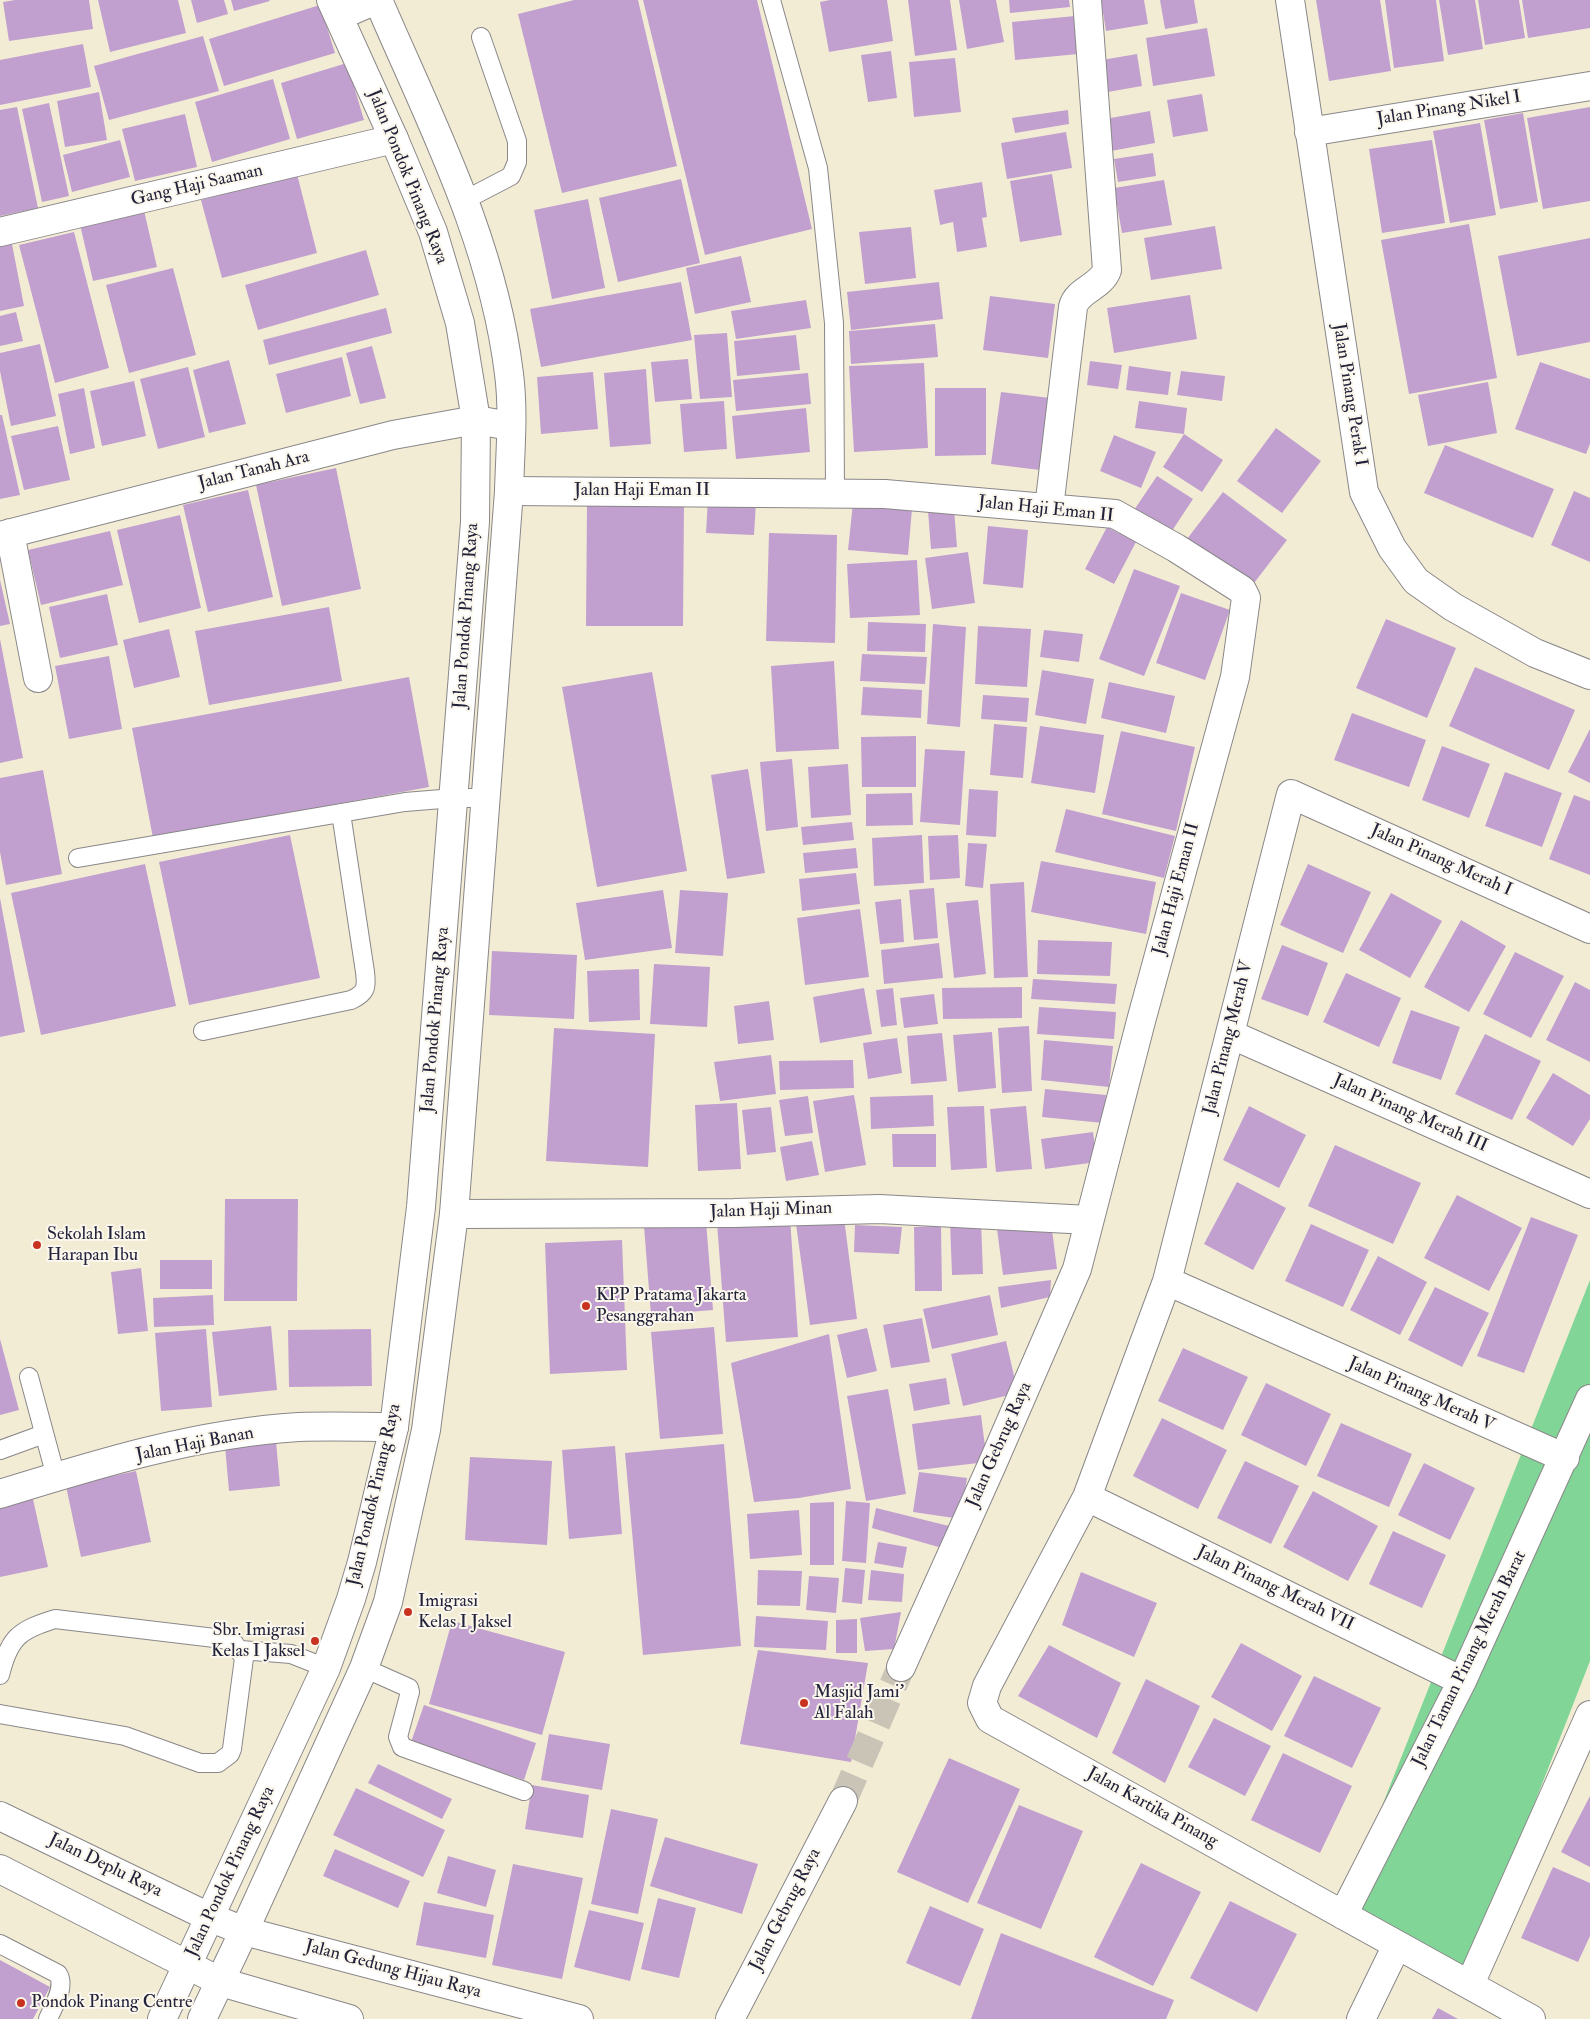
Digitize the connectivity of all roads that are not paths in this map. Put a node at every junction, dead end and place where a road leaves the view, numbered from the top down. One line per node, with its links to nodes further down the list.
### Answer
1 (377, 0): 5 (street); 10 (street, Jalan Pondok Pinang Raya)
2 (772, 0): 15 (lane)
3 (1087, 0): 16 (street)
4 (1290, 0): 8 (street, Jalan Pinang Perak I)
5 (335, 8): 9 (street, Jalan Pondok Pinang Raya)
6 (481, 38): 10 (lane)
7 (1590, 86): 8 (street, Jalan Pinang Nikel I)
8 (1309, 132): 18 (street, Jalan Pinang Perak I)
9 (394, 139): 11 (street, Gang Haji Saaman); 12 (street, Jalan Pondok Pinang Raya)
10 (465, 200): 13 (street, Jalan Pondok Pinang Raya)
11 (0, 232)
12 (476, 420): 13 (street, Jalan Tanah Ara); 17 (street, Jalan Tanah Ara); 21 (street, Jalan Pondok Pinang Raya)
13 (510, 426): 14 (street, Jalan Pondok Pinang Raya)
14 (509, 491): 15 (street, Jalan Haji Eman II); 22 (street, Jalan Pondok Pinang Raya)
15 (835, 493): 16 (street, Jalan Haji Eman II)
16 (1048, 508): 30 (street, Jalan Haji Eman II)
17 (5, 535): 19 (street)
18 (1590, 675)
19 (38, 678)
20 (1291, 794): 25 (street, Jalan Pinang Merah I); 27 (street, Jalan Pinang Merah V)
21 (454, 798): 22 (lane); 23 (lane); 34 (street, Jalan Pondok Pinang Raya)
22 (484, 798): 29 (street, Jalan Pondok Pinang Raya)
23 (341, 813): 24 (lane); 26 (lane)
24 (78, 858)
25 (1590, 928)
26 (203, 1031)
27 (1230, 1034): 28 (street, Jalan Pinang Merah III); 31 (street, Jalan Pinang Merah V)
28 (1590, 1194)
29 (454, 1214): 30 (street, Jalan Haji Minan); 44 (street, Jalan Pondok Pinang Raya)
30 (1089, 1220): 42 (street, Jalan Gebrug Raya)
31 (1167, 1282): 37 (street, Jalan Pinang Merah V); 40 (street, Jalan Pinang Merah V)
32 (29, 1377): 35 (lane)
33 (1590, 1399): 37 (street, Jalan Taman Pinang Merah Barat)
34 (394, 1427): 38 (street, Jalan Haji Banan); 43 (street, Jalan Pondok Pinang Raya)
35 (44, 1434): 36 (lane); 38 (lane)
36 (0, 1450)
37 (1565, 1458): 46 (street, Jalan Taman Pinang Merah Barat)
38 (56, 1477): 39 (street, Jalan Haji Banan)
39 (0, 1494)
40 (1087, 1497): 46 (street, Jalan Pinang Merah VII); 53 (street, Jalan Kartika Pinang)
41 (240, 1650): 43 (lane); 45 (lane); 47 (lane)
42 (901, 1667)
43 (326, 1668): 54 (street, Jalan Pondok Pinang Raya)
44 (364, 1668): 49 (lane); 55 (street, Jalan Pondok Pinang Raya)
45 (0, 1675)
46 (1462, 1681): 53 (street, Jalan Taman Pinang Merah Barat)
47 (0, 1714)
48 (1587, 1733): 60 (street)
49 (524, 1791)
50 (843, 1801): 66 (street, Jalan Gebrug Raya)
51 (0, 1816): 54 (street, Jalan Deplu Raya)
52 (0, 1869): 58 (street)
53 (1343, 1915): 57 (street, Jalan Kartika Pinang)
54 (210, 1916): 55 (street, Jalan Gedung Hijau Raya); 58 (street, Jalan Pondok Pinang Raya)
55 (244, 1931): 59 (street, Jalan Pondok Pinang Raya); 65 (street, Jalan Gedung Hijau Raya)
56 (0, 1944): 61 (lane)
57 (1397, 1945): 60 (street, Jalan Kartika Pinang); 67 (street)
58 (189, 1964): 59 (street); 62 (street, Jalan Pondok Pinang Raya)
59 (221, 1982): 63 (street, Jalan Pondok Pinang Raya); 64 (street)
60 (1470, 1984): 68 (street, Jalan Kartika Pinang)
61 (48, 2019)
62 (162, 2019)
63 (202, 2019)
64 (348, 2019)
65 (579, 2019)
66 (730, 2019)
67 (1361, 2019)
68 (1531, 2019)

